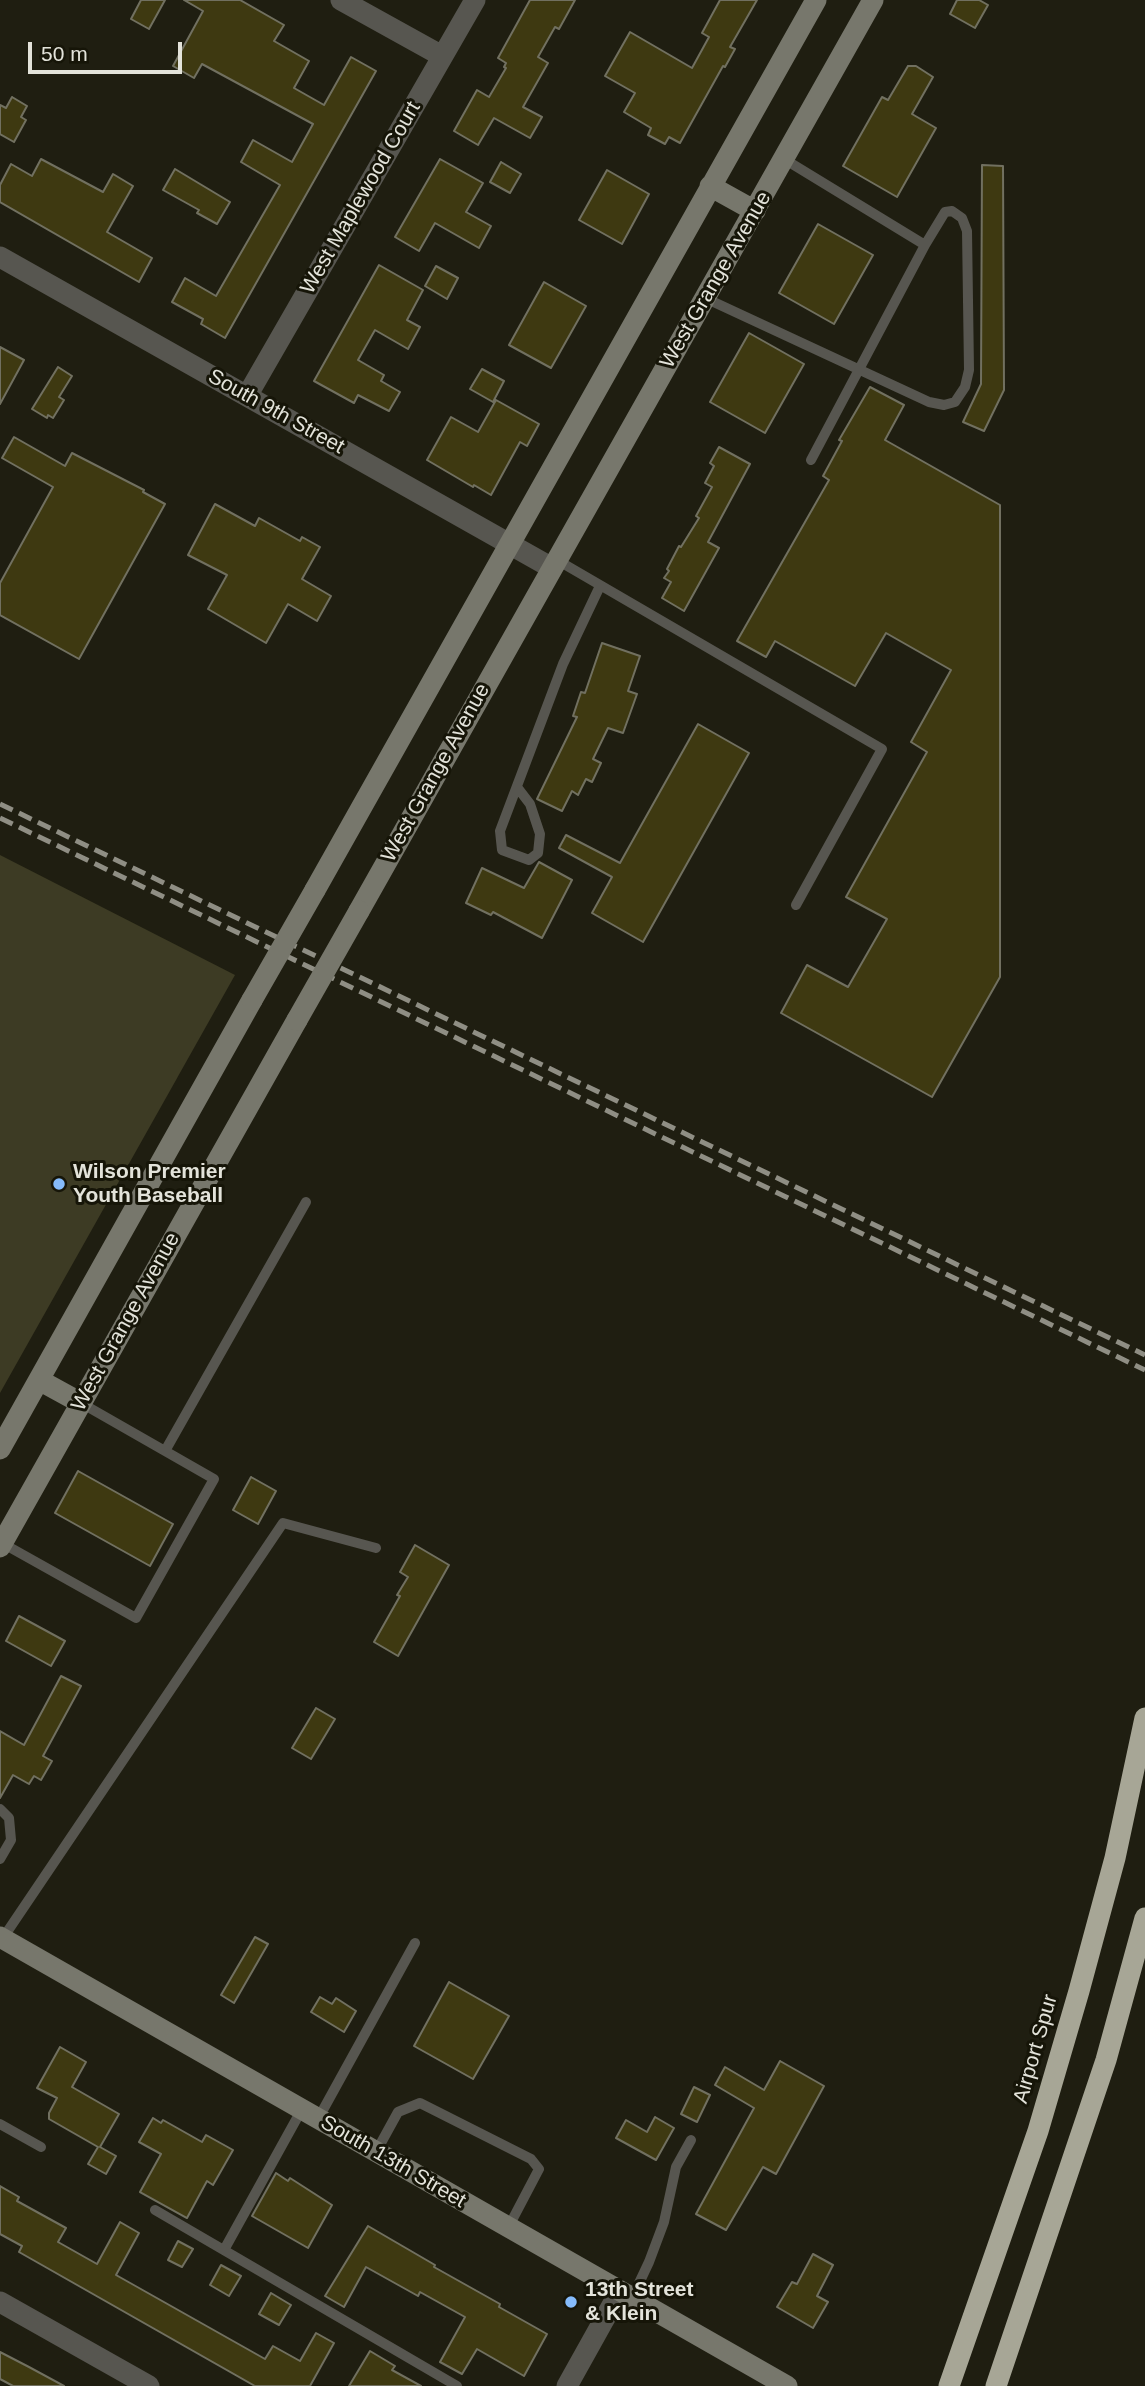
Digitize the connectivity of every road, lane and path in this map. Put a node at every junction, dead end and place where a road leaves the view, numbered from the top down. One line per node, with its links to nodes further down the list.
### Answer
1 (341, 0): 5 (street)
2 (475, 0): 5 (street, West Maplewood Court)
3 (816, 0): 7 (street)
4 (873, 0): 6 (street, West Grange Avenue)
5 (442, 57): 13 (street, West Maplewood Court)
6 (784, 159): 8 (street, West Grange Avenue); 9 (lane)
7 (710, 186): 8 (street); 15 (street)
8 (755, 211): 11 (street, West Grange Avenue)
9 (925, 245): 12 (lane); 12 (lane)
10 (0, 257): 13 (street, South 9th Street)
11 (705, 298): 12 (lane); 16 (street, West Grange Avenue)
12 (858, 368): 14 (lane)
13 (247, 396): 15 (street, South 9th Street)
14 (811, 460)
15 (511, 544): 16 (street, South 9th Street); 21 (street, bridge)
16 (554, 564): 17 (lane); 22 (street, West Grange Avenue, bridge)
17 (600, 586): 18 (lane); 19 (lane)
18 (517, 787): 18 (lane)
19 (796, 905)
20 (306, 1202): 24 (lane)
21 (39, 1380): 22 (street); 23 (street)
22 (80, 1403): 24 (lane); 25 (street, West Grange Avenue)
23 (0, 1449)
24 (164, 1451): 25 (lane)
25 (1, 1545)
26 (376, 1548): 31 (lane)
27 (1145, 1718): 47 (highway, Airport Spur)
28 (0, 1809): 29 (lane)
29 (0, 1859)
30 (1145, 1918): 48 (highway)
31 (1, 1937): 33 (street, South 13th Street)
32 (415, 1942): 33 (lane)
33 (310, 2114): 37 (street, South 13th Street); 40 (lane)
34 (0, 2124): 36 (lane)
35 (691, 2140): 41 (lane)
36 (41, 2147)
37 (376, 2152): 39 (street, South 13th Street); 39 (lane)
38 (155, 2210): 40 (lane)
39 (508, 2228): 41 (street, South 13th Street)
40 (224, 2250): 44 (lane)
41 (626, 2295): 45 (street); 46 (street, South 13th Street)
42 (0, 2302): 43 (street)
43 (149, 2386)
44 (457, 2386)
45 (567, 2386)
46 (787, 2386)
47 (949, 2386)
48 (996, 2386)

